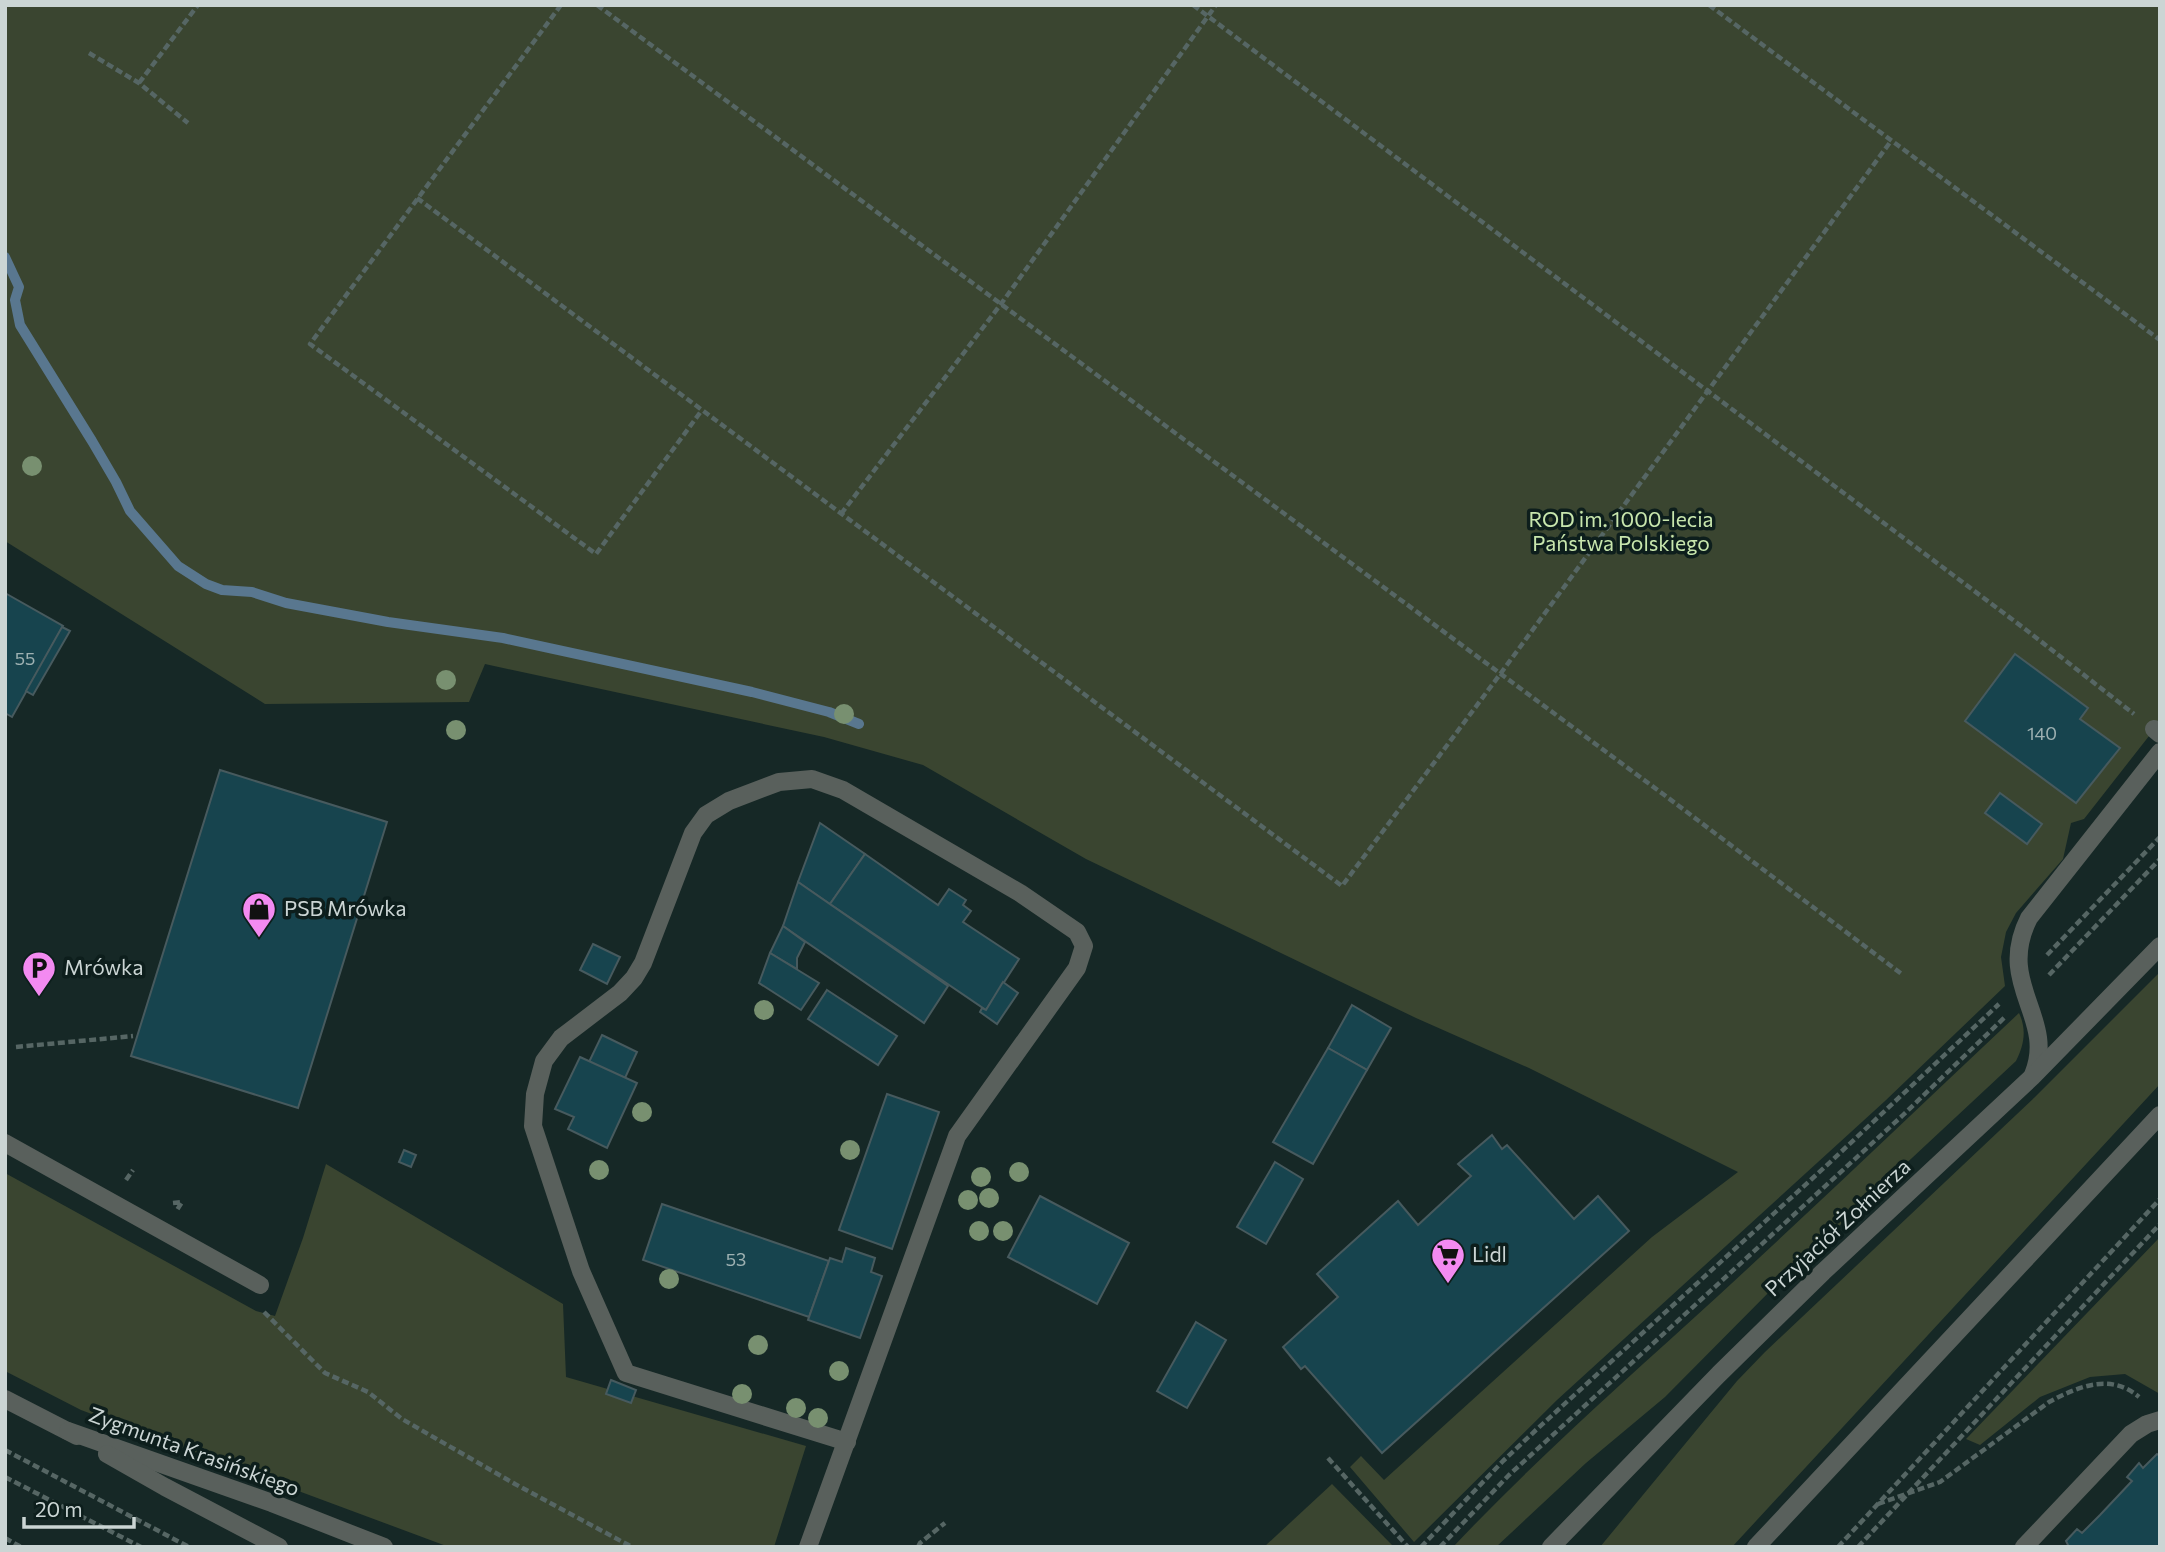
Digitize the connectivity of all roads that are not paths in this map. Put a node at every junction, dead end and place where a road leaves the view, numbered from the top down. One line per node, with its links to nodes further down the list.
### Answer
1 (2160, 752): 3 (street)
2 (2160, 946): 3 (street, Przyjaciół Żołnierza)
3 (2032, 1077): 14 (street, Przyjaciół Żołnierza)
4 (2160, 1115): 15 (street)
5 (5, 1143): 6 (street)
6 (260, 1285)
7 (5, 1399): 9 (street, Zygmunta Krasińskiego)
8 (2160, 1420): 16 (street)
9 (68, 1431): 11 (street, Zygmunta Krasińskiego); 12 (street, Zygmunta Krasińskiego)
10 (847, 1442): 10 (street); 13 (street)
11 (279, 1547)
12 (384, 1547)
13 (808, 1547)
14 (1551, 1547)
15 (1756, 1547)
16 (2024, 1547)

